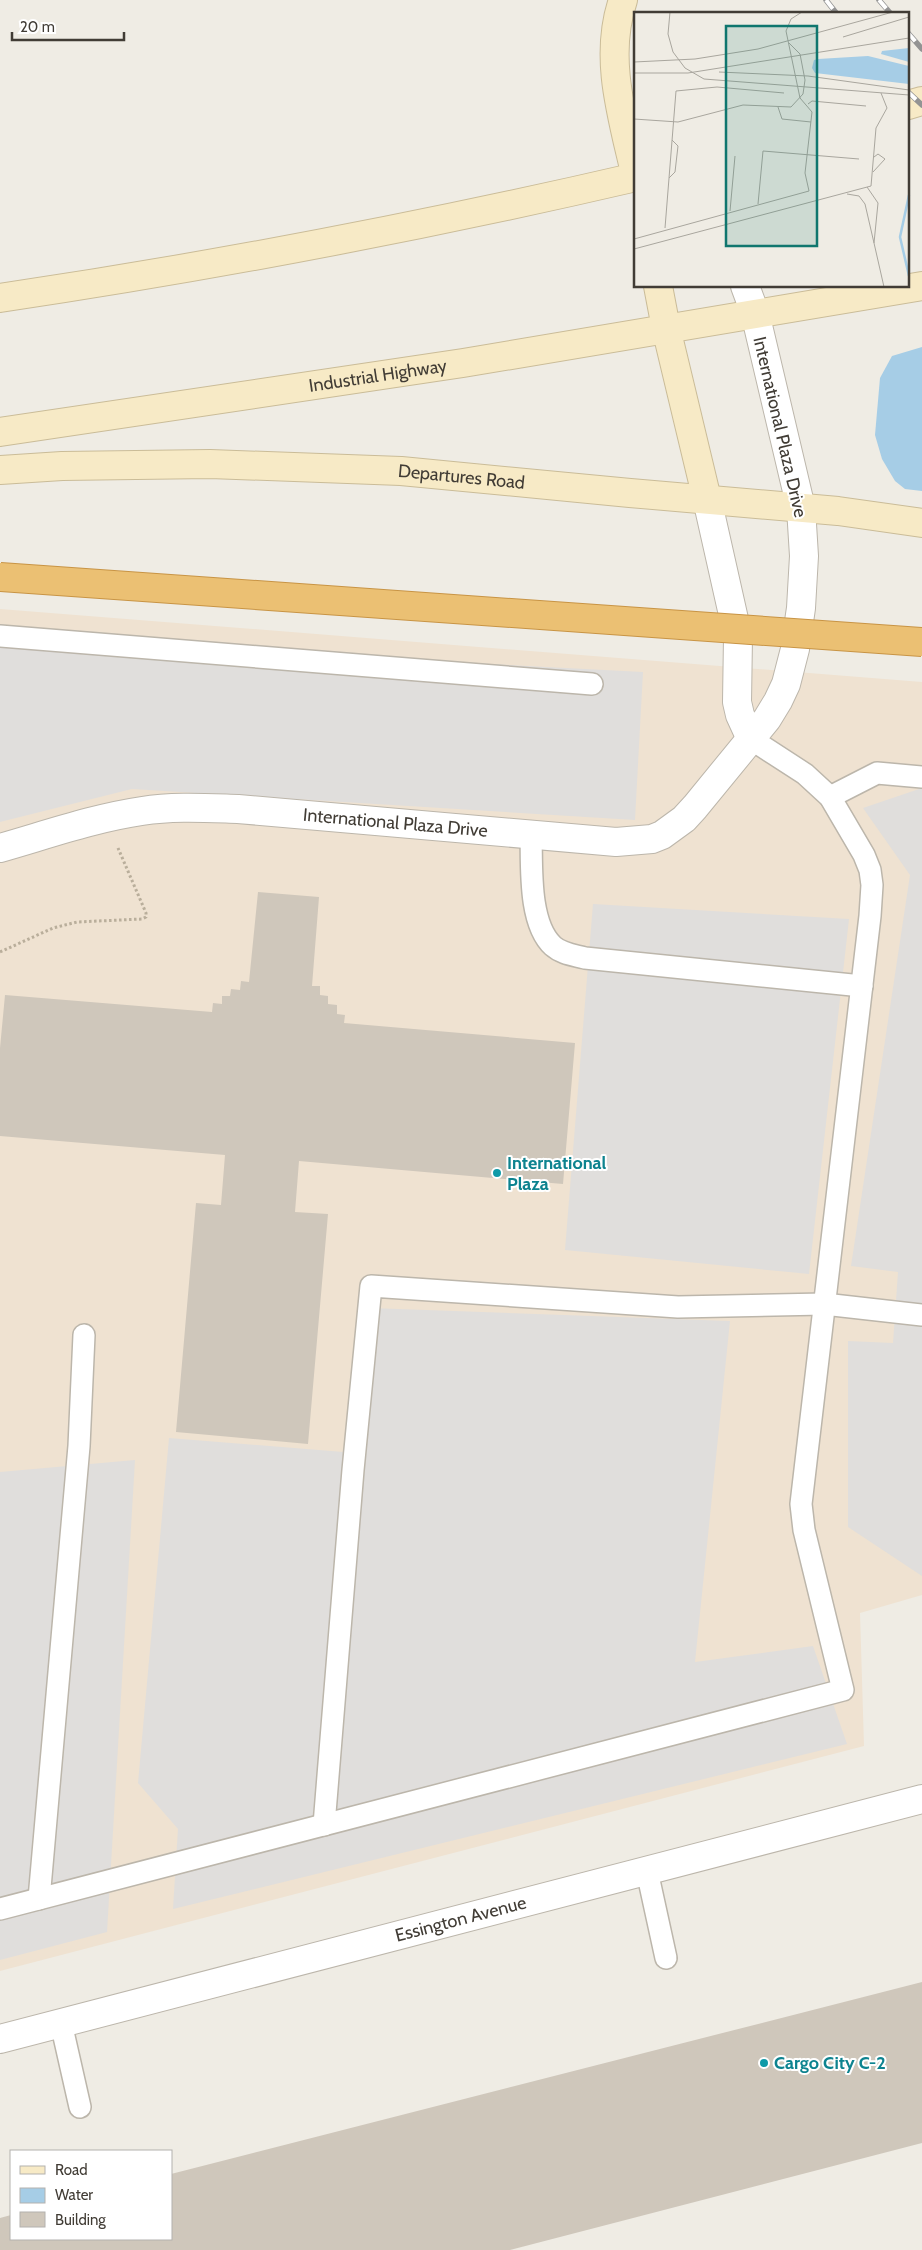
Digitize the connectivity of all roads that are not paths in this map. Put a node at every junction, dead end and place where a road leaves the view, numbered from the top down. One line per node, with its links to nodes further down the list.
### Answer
1 (623, 0): 2 (street)
2 (634, 168)
3 (634, 177): 7 (street)
4 (658, 288): 9 (street)
5 (746, 288): 8 (street, International Plaza Drive)
6 (910, 288): 8 (street, Industrial Highway)
7 (0, 298)
8 (755, 313): 9 (street, Industrial Highway); 13 (street, International Plaza Drive)
9 (666, 328): 10 (street, Industrial Highway); 12 (street)
10 (0, 432)
11 (0, 470): 12 (street, Departures Road)
12 (708, 500): 13 (street, Departures Road); 19 (street)
13 (801, 508): 14 (street, Departures Road); 19 (street, International Plaza Drive)
14 (922, 523)
15 (0, 577): 17 (highway, bridge)
16 (0, 636): 18 (lane)
17 (922, 642)
18 (592, 684)
19 (751, 739): 21 (lane); 22 (street, International Plaza Drive)
20 (922, 777): 21 (lane)
21 (830, 797): 24 (lane)
22 (531, 835): 23 (street, International Plaza Drive); 24 (lane)
23 (0, 848)
24 (862, 986): 25 (lane)
25 (824, 1304): 26 (lane); 29 (lane); 29 (lane)
26 (922, 1315)
27 (84, 1336): 31 (lane)
28 (922, 1800): 30 (street, Essington Avenue)
29 (324, 1825): 31 (lane)
30 (647, 1871): 33 (lane); 34 (street, Essington Avenue)
31 (39, 1899): 32 (lane)
32 (0, 1909)
33 (666, 1958)
34 (61, 2023): 35 (street, Essington Avenue); 36 (lane)
35 (0, 2039)
36 (80, 2107)

